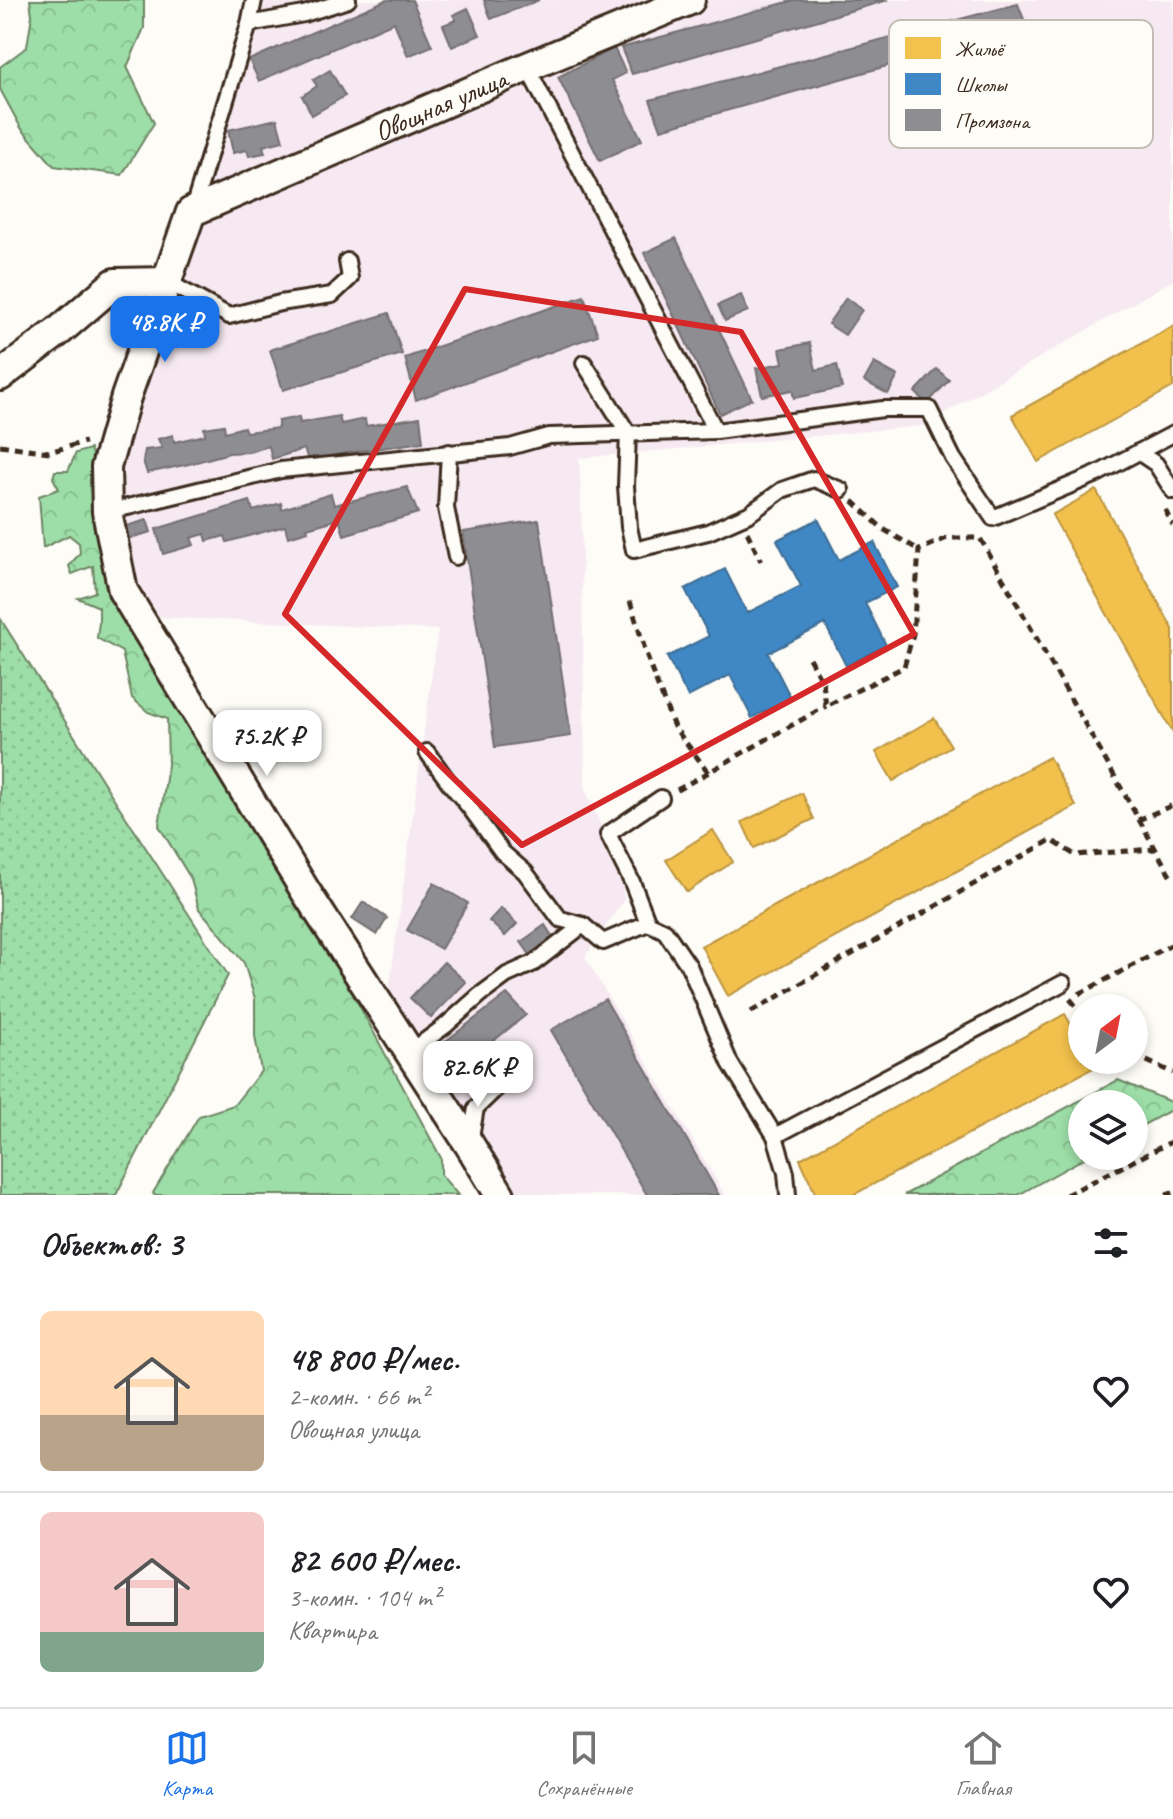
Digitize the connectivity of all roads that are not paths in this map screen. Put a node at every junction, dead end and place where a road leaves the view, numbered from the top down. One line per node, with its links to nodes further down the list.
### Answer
1 (254, 0): 4 (lane)
2 (348, 0): 4 (lane)
3 (690, 0): 5 (street, Овощная улица)
4 (249, 24): 6 (lane)
5 (527, 67): 6 (street, Овощная улица); 11 (lane)
6 (191, 212): 8 (street)
7 (347, 261): 8 (lane)
8 (168, 282): 10 (street); 18 (street)
9 (584, 363): 12 (lane)
10 (0, 376)
11 (716, 431): 12 (lane); 15 (lane)
12 (628, 433): 14 (lane); 16 (lane)
13 (1173, 434): 15 (lane)
14 (449, 452): 18 (lane); 19 (lane)
15 (1138, 452): 17 (lane)
16 (841, 490)
17 (1173, 491)
18 (107, 512): 25 (street)
19 (456, 557)
20 (427, 752): 23 (lane)
21 (661, 798): 22 (lane)
22 (648, 923): 23 (lane); 27 (lane)
23 (583, 925): 25 (lane)
24 (1063, 983): 27 (lane)
25 (410, 1052): 28 (street)
26 (507, 1078): 28 (lane)
27 (775, 1136): 30 (lane)
28 (469, 1144): 29 (street)
29 (500, 1195)
30 (788, 1195)

